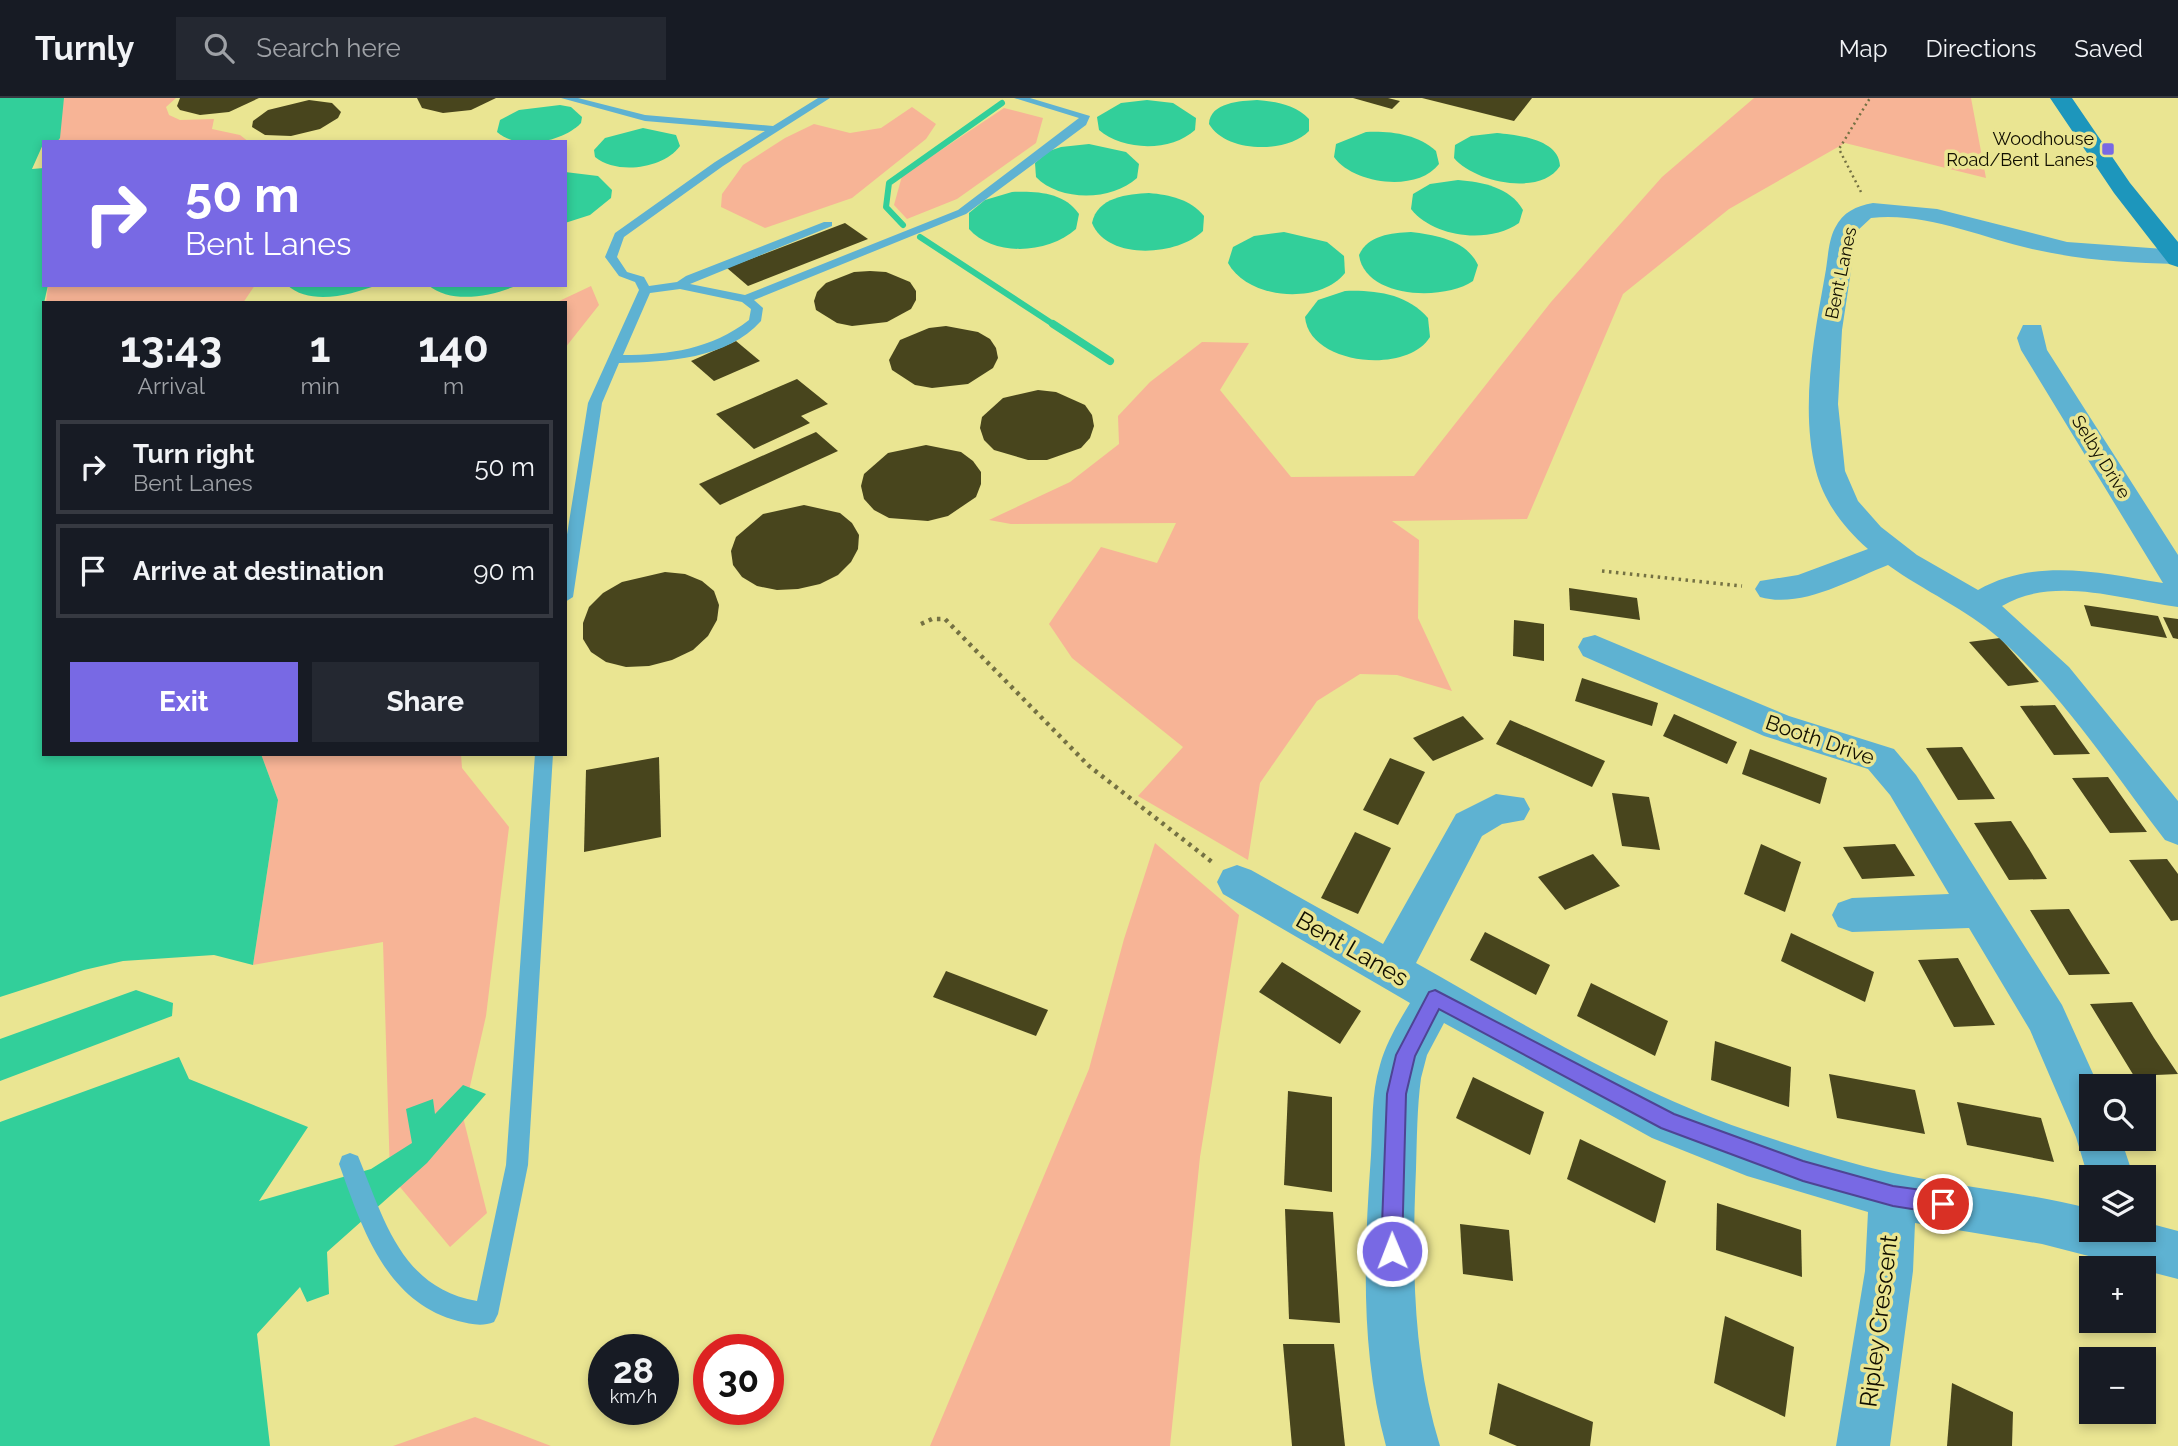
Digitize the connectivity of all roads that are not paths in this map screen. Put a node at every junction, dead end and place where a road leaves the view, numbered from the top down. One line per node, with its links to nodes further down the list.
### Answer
1 (566, 98): 5 (lane)
2 (825, 98): 5 (lane)
3 (1020, 98): 10 (lane)
4 (2061, 98): 7 (street)
5 (774, 129): 9 (lane)
6 (828, 224): 8 (lane)
7 (2177, 258): 13 (street, Bent Lanes)
8 (680, 285): 9 (lane); 10 (lane)
9 (645, 290): 12 (lane)
10 (746, 299): 12 (lane)
11 (2032, 331): 14 (street, Selby Drive)
12 (614, 359): 15 (lane)
13 (1892, 552): 16 (street); 18 (street, Bent Lanes)
14 (2178, 581)
15 (567, 584)
16 (1771, 589)
17 (2178, 596): 18 (street)
18 (1980, 604): 22 (street, Bent Lanes)
19 (1595, 647): 24 (street, Booth Drive)
20 (544, 756): 29 (lane)
21 (1511, 809): 26 (street)
22 (2178, 829)
23 (1237, 882): 26 (street, Bent Lanes)
24 (1980, 910): 25 (street); 28 (street, Booth Drive)
25 (1852, 915)
26 (1389, 972): 27 (street, Bent Lanes)
27 (1435, 998): 30 (street, Bent Lanes); 34 (street)
28 (2079, 1093)
29 (350, 1164)
30 (1893, 1196): 31 (street, Bent Lanes); 35 (street, Ripley Crescent)
31 (2079, 1227)
32 (2142, 1242): 33 (street, Bent Lanes)
33 (2178, 1255)
34 (1413, 1446)
35 (1863, 1446)

